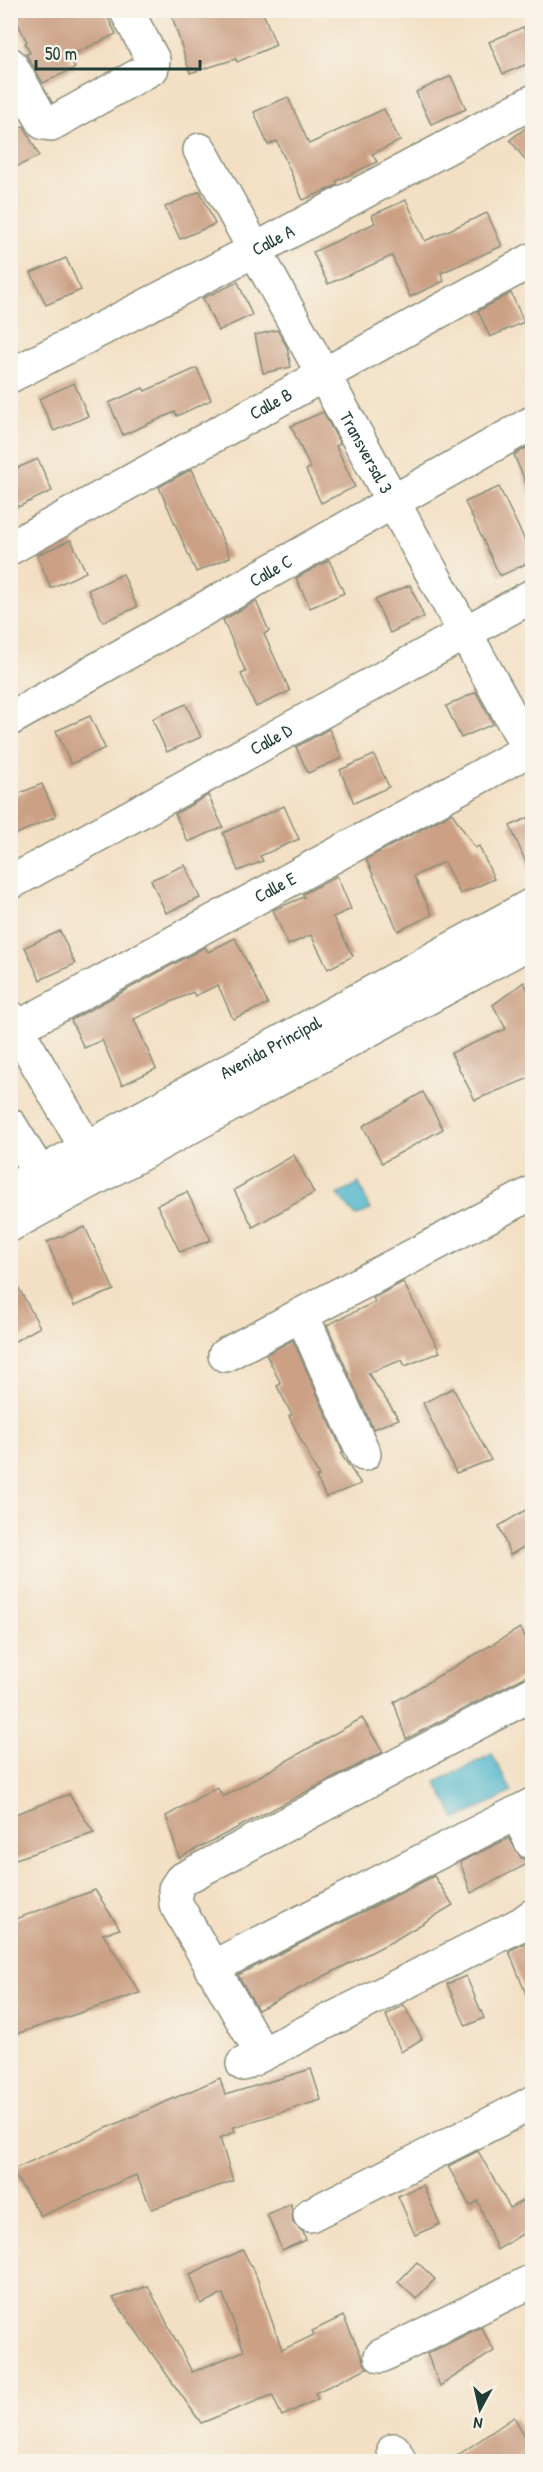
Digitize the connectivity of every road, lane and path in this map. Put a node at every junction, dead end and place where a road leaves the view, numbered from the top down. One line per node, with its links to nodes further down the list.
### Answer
1 (126, 10): 2 (street)
2 (10, 64)
3 (532, 102): 5 (street, Calle A)
4 (200, 150): 5 (street, Transversal 3)
5 (255, 250): 7 (street, Calle A); 8 (street, Transversal 3)
6 (532, 260): 8 (street, Calle B)
7 (10, 376)
8 (324, 376): 10 (street, Transversal 3); 11 (street, Calle B)
9 (532, 423): 10 (street, Calle C)
10 (394, 502): 13 (street, Transversal 3); 14 (street, Calle C)
11 (10, 548)
12 (532, 597): 13 (street, Calle D)
13 (465, 633): 15 (street, Transversal 3); 16 (street, Calle D)
14 (10, 718)
15 (531, 751): 19 (street, Calle E)
16 (10, 884)
17 (532, 905): 21 (street, Avenida Principal)
18 (532, 941): 25 (street, Avenida Principal)
19 (14, 1023): 21 (street)
20 (10, 1125): 22 (street)
21 (87, 1149): 22 (street, Avenida Principal)
22 (40, 1174): 23 (street, Avenida Principal)
23 (10, 1190)
24 (532, 1192): 26 (street)
25 (10, 1225)
26 (302, 1315): 27 (street); 28 (street)
27 (225, 1355)
28 (364, 1454)
29 (532, 1694): 33 (street)
30 (525, 1809): 31 (street); 33 (street)
31 (532, 1843)
32 (532, 1918): 33 (street)
33 (211, 1968)
34 (532, 2103): 35 (street)
35 (310, 2215)
36 (532, 2281): 37 (street)
37 (381, 2356)

